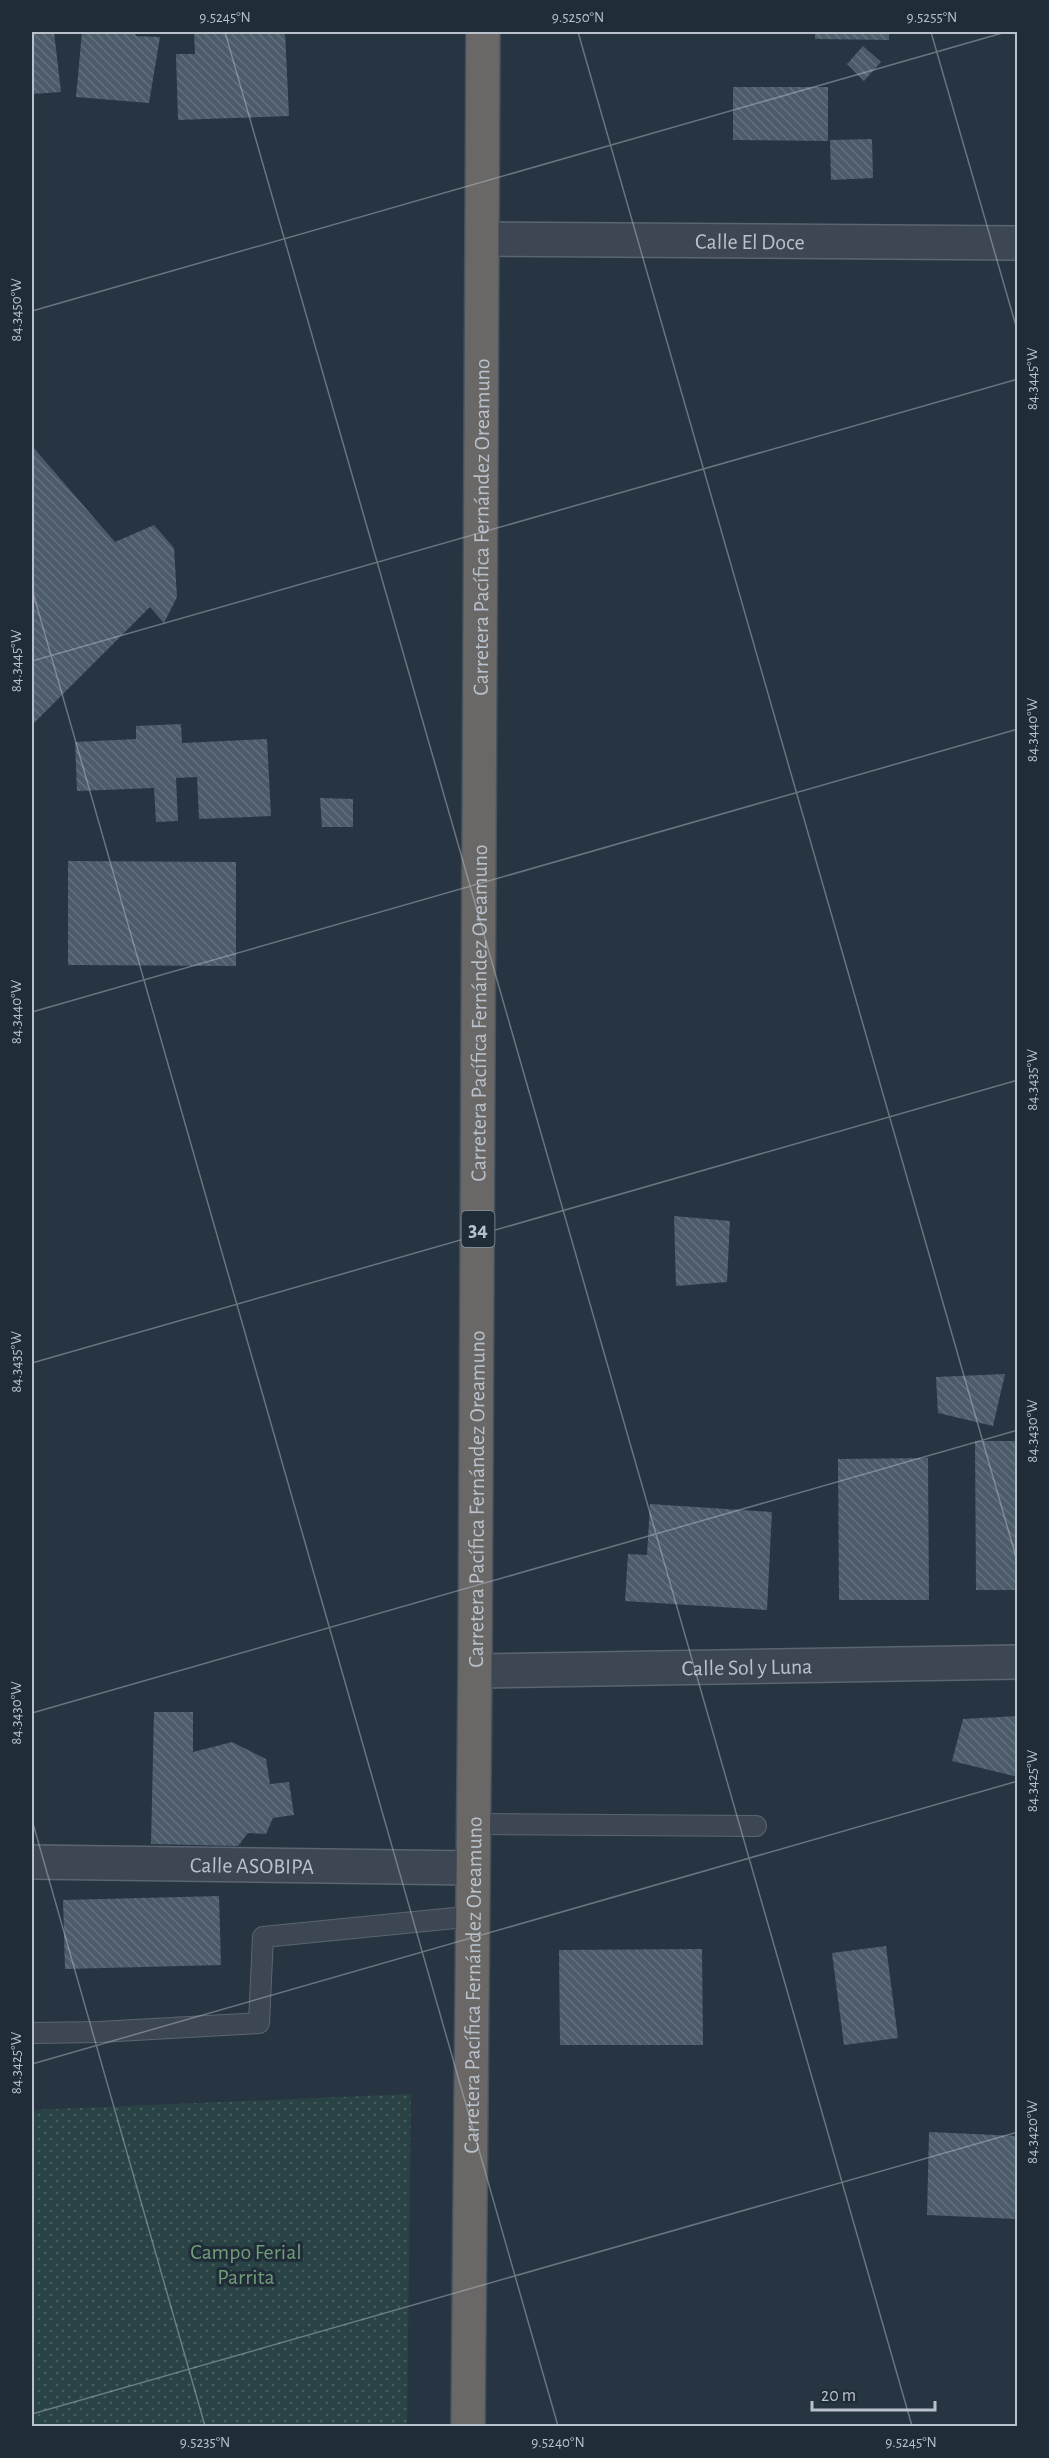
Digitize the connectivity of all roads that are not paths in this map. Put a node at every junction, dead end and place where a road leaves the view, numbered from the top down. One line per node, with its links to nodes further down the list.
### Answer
1 (483, 32): 2 (highway, Carretera Pacífica Fernández Oreamuno / 34)
2 (482, 239): 3 (street, Calle El Doce); 5 (highway, Carretera Pacífica Fernández Oreamuno / 34)
3 (1017, 243)
4 (1017, 1662): 5 (street, Calle Sol y Luna)
5 (475, 1671): 6 (highway, Carretera Pacífica Fernández Oreamuno / 34)
6 (473, 1824): 7 (lane); 9 (highway, Carretera Pacífica Fernández Oreamuno / 34)
7 (756, 1826)
8 (32, 1862): 9 (street, Calle ASOBIPA)
9 (473, 1868): 10 (highway, Carretera Pacífica Fernández Oreamuno / 34)
10 (473, 1913): 11 (lane); 12 (highway, Carretera Pacífica Fernández Oreamuno / 34)
11 (32, 2033)
12 (468, 2427)

